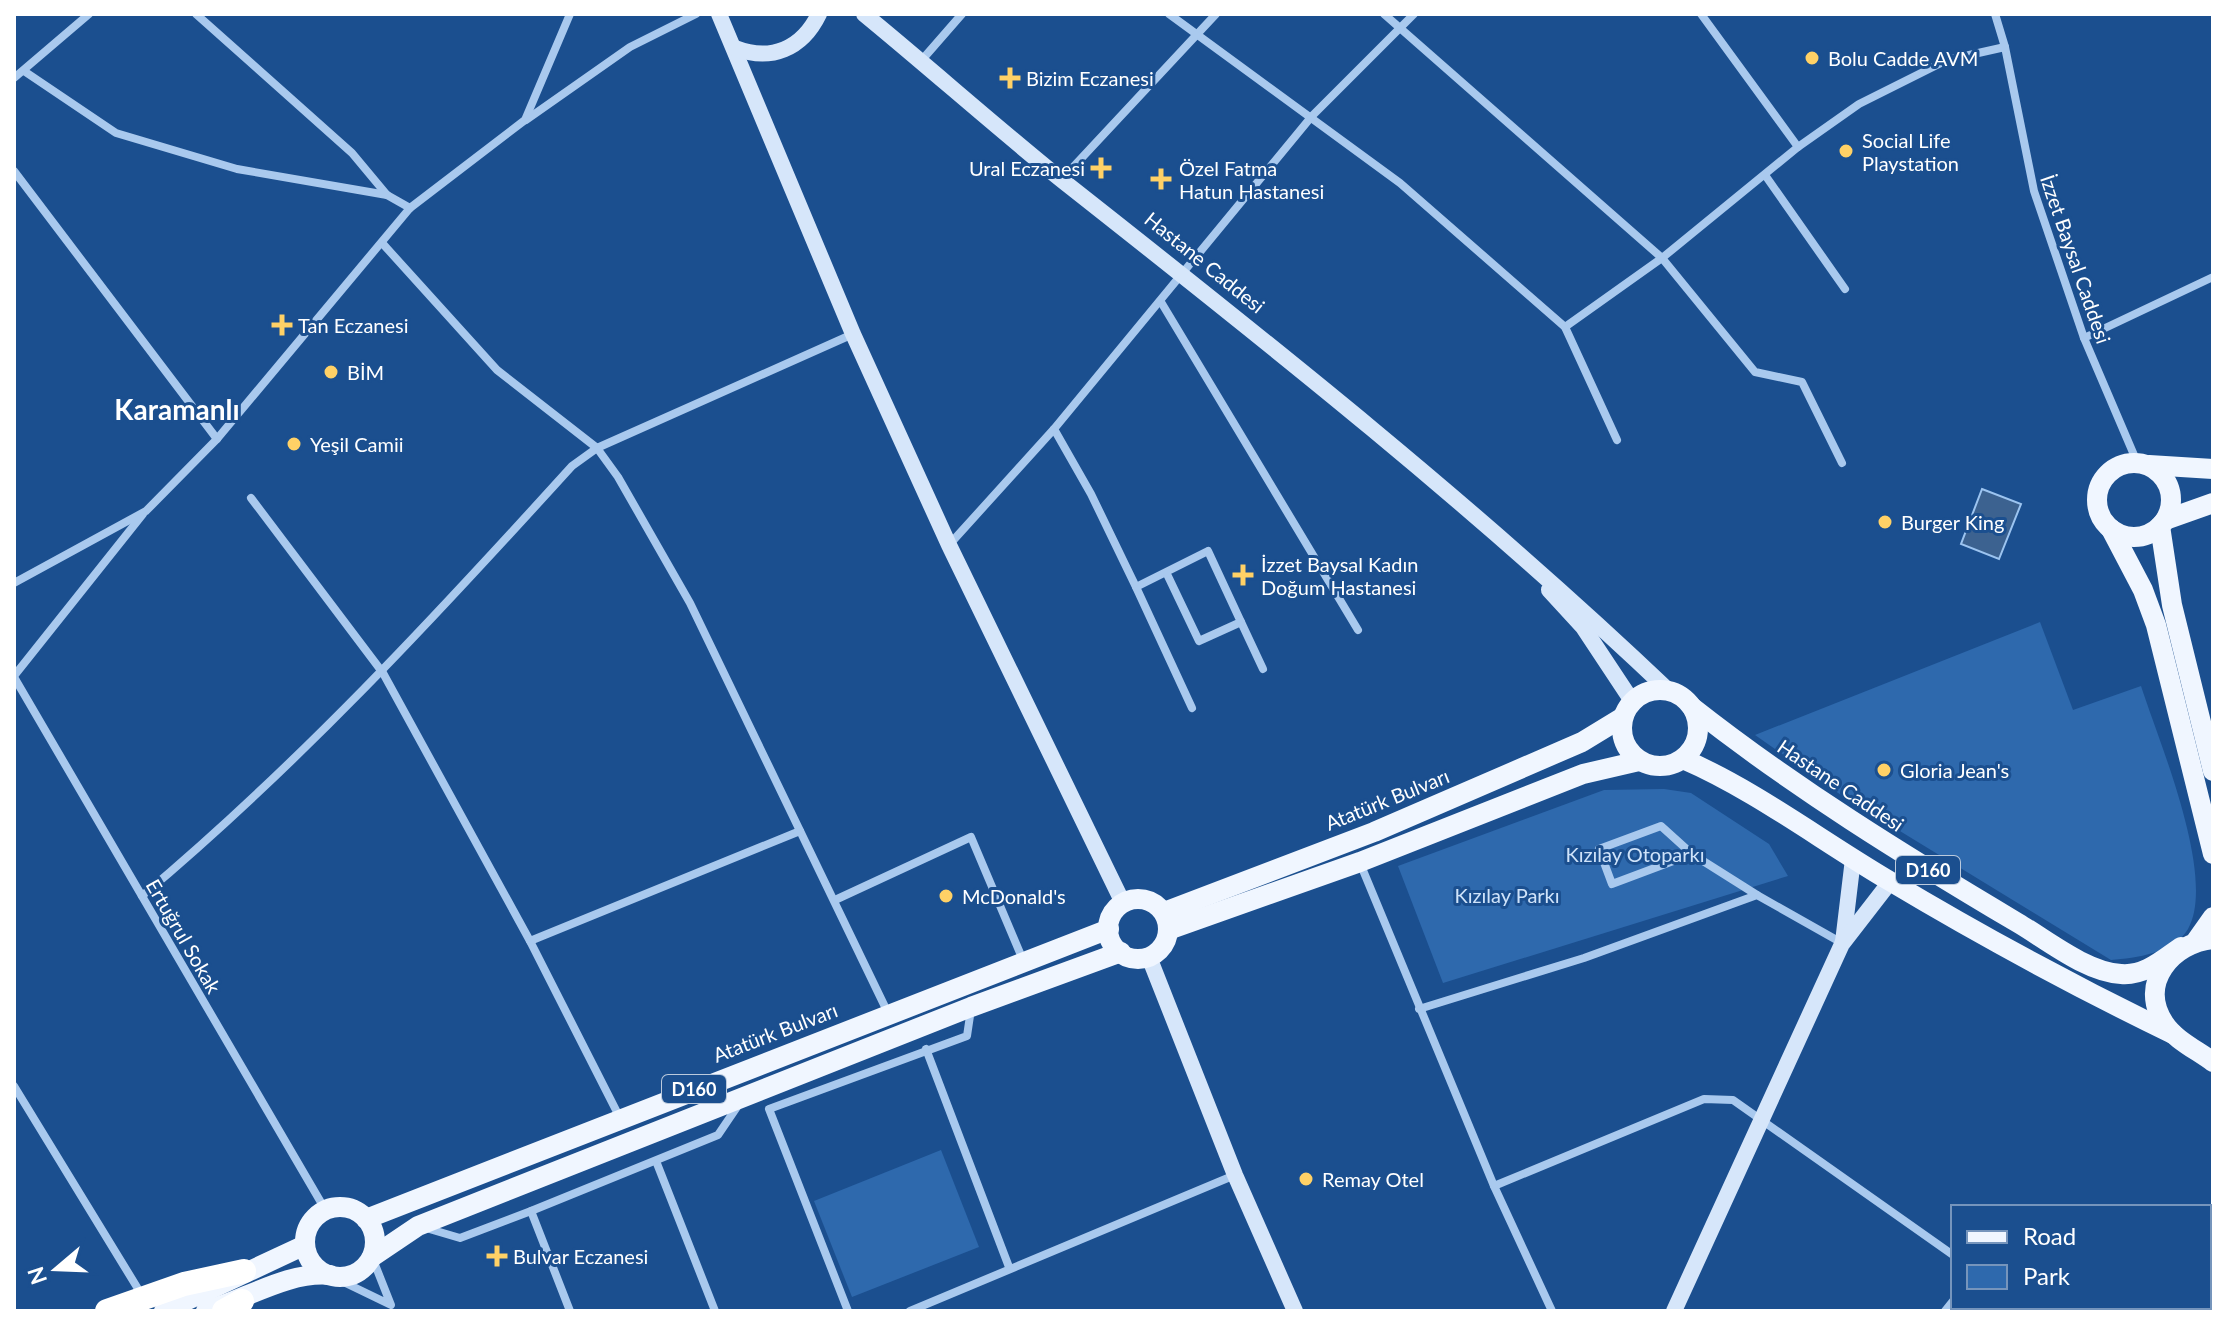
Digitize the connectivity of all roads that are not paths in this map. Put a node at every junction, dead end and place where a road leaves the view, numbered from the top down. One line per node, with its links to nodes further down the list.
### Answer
1 (89, 14): 20 (street)
2 (196, 14): 28 (street)
3 (570, 14): 23 (street)
4 (696, 14): 23 (street)
5 (719, 14): 18 (main road)
6 (819, 14): 18 (main road)
7 (864, 14): 19 (main road, Hastane Caddesi)
8 (962, 14): 19 (street)
9 (1169, 14): 16 (street)
10 (1216, 14): 16 (street)
11 (1384, 14): 15 (street)
12 (1414, 14): 15 (street)
13 (1701, 14): 24 (street)
14 (1995, 14): 17 (street, İzzet Baysal Caddesi)
15 (1398, 28): 22 (street); 31 (street)
16 (1195, 33): 22 (street); 27 (street)
17 (2005, 47): 24 (street); 38 (street, İzzet Baysal Caddesi)
18 (735, 48): 37 (main road)
19 (921, 61): 27 (main road, Hastane Caddesi)
20 (24, 71): 21 (street); 28 (street)
21 (14, 78)
22 (1312, 116): 32 (street); 36 (street)
23 (525, 120): 29 (street)
24 (1798, 147): 26 (street)
25 (14, 171): 40 (street)
26 (1765, 175): 31 (street); 34 (street)
27 (1062, 179): 32 (main road, Hastane Caddesi)
28 (387, 195): 29 (street)
29 (410, 208): 30 (street)
30 (383, 244): 40 (street); 42 (street)
31 (1662, 258): 36 (street); 43 (street)
32 (1183, 272): 35 (street); 52 (main road, Hastane Caddesi)
33 (2213, 277): 38 (street)
34 (1845, 289)
35 (1161, 302): 39 (street); 57 (street)
36 (1565, 327): 41 (street)
37 (853, 334): 42 (street); 51 (main road)
38 (2084, 338): 44 (street, İzzet Baysal Caddesi)
39 (1054, 429): 51 (street); 55 (street)
40 (217, 439): 48 (street)
41 (1617, 440)
42 (597, 448): 59 (street); 68 (street)
43 (1842, 463)
44 (2142, 463): 45 (main road); 49 (main road); 50 (main road)
45 (2213, 469)
46 (251, 498): 59 (street)
47 (2213, 503): 49 (main road)
48 (146, 511): 54 (street); 60 (street)
49 (2163, 523): 50 (main road); 67 (main road)
50 (2111, 529): 70 (main road)
51 (949, 545): 77 (main road)
52 (1514, 550): 61 (main road, Hastane Caddesi); 64 (main road, Hastane Caddesi)
53 (1166, 572): 55 (street); 56 (street); 56 (street)
54 (14, 583)
55 (1136, 587): 63 (street)
56 (1241, 622): 58 (street)
57 (1358, 630)
58 (1263, 669)
59 (383, 673): 75 (street); 81 (street)
60 (14, 676): 75 (street, Ertuğrul Sokak)
61 (1669, 691): 62 (main road, D160); 64 (main road)
62 (1692, 707): 65 (main road); 82 (main road, Hastane Caddesi / D160)
63 (1192, 708)
64 (1627, 709): 66 (main road); 79 (main road, Atatürk Bulvarı)
65 (1683, 759): 66 (main road); 71 (main road, D160)
66 (1639, 761): 72 (main road)
67 (2213, 771)
68 (800, 831): 76 (street); 81 (street)
69 (1692, 854): 69 (street); 74 (street)
70 (2213, 854)
71 (1853, 859): 73 (main road, D160); 83 (main road)
72 (1360, 862): 79 (main road); 88 (street)
73 (1890, 882): 83 (main road); 90 (main road, D160)
74 (1757, 895): 83 (street); 88 (street)
75 (142, 896): 101 (street, Ertuğrul Sokak)
76 (835, 900): 86 (street); 89 (street)
77 (1123, 903): 79 (main road); 80 (main road)
78 (2213, 917): 82 (main road, D160)
79 (1166, 921): 85 (main road)
80 (1109, 929): 84 (main road); 86 (main road, Atatürk Bulvarı)
81 (530, 941): 96 (street)
82 (2197, 942): 90 (main road, D160)
83 (1842, 944): 97 (main road)
84 (1121, 952): 85 (main road); 87 (main road)
85 (1149, 957): 99 (main road)
86 (1023, 960): 89 (main road, Atatürk Bulvarı / D160)
87 (971, 1007): 92 (street); 95 (main road, D160)
88 (1419, 1009): 100 (street)
89 (888, 1014): 96 (main road, Atatürk Bulvarı / D160)
90 (2179, 1038): 91 (main road, D160); 93 (main road)
91 (2213, 1048)
92 (926, 1049): 108 (street); 118 (street)
93 (2213, 1062)
94 (14, 1086): 111 (street)
95 (744, 1096): 98 (street); 104 (main road, D160)
96 (620, 1118): 103 (main road, Atatürk Bulvarı / D160)
97 (1762, 1123): 100 (street); 106 (street); 122 (main road)
98 (656, 1161): 102 (street); 117 (street)
99 (1235, 1175): 108 (street); 120 (main road)
100 (1494, 1186): 121 (street)
101 (326, 1211): 103 (main road); 105 (main road)
102 (531, 1211): 104 (street); 116 (street)
103 (366, 1219): 107 (main road)
104 (418, 1226): 107 (main road, D160)
105 (305, 1245): 109 (main road); 110 (main road)
106 (1951, 1254)
107 (372, 1257): 110 (main road, D160); 113 (street)
108 (1009, 1267): 119 (street)
109 (244, 1271): 111 (highway)
110 (330, 1275): 112 (main road, D160); 113 (street)
111 (154, 1304): 114 (highway)
112 (233, 1306): 115 (main road, D160)
113 (392, 1308)
114 (107, 1311)
115 (206, 1311)
116 (570, 1311)
117 (715, 1311)
118 (848, 1311)
119 (910, 1311)
120 (1295, 1311)
121 (1552, 1311)
122 (1674, 1311)

